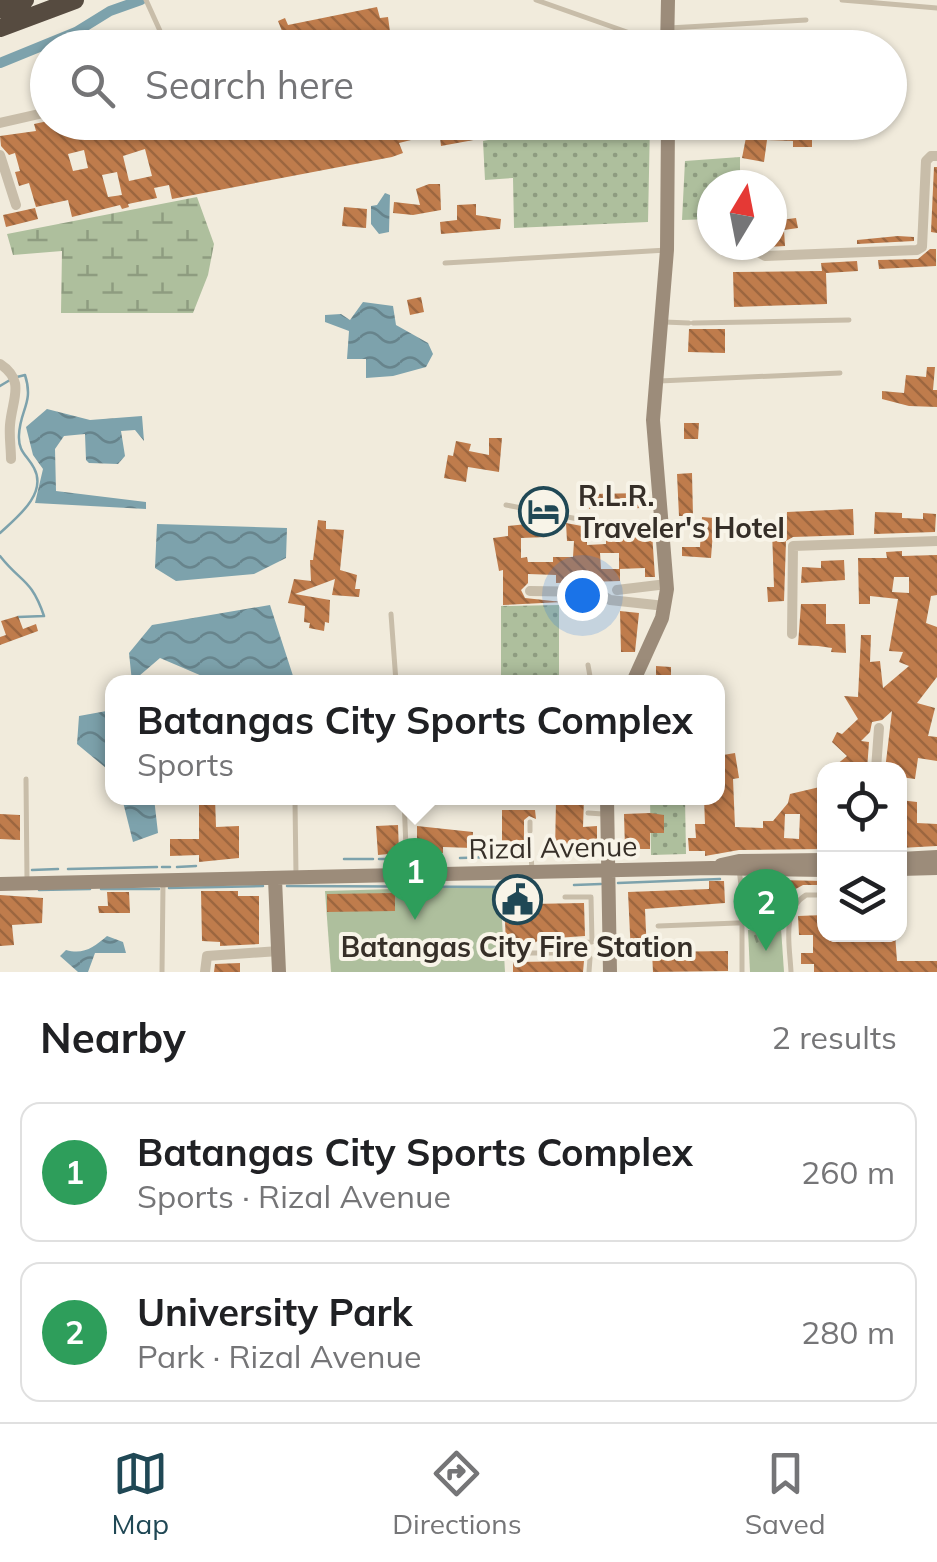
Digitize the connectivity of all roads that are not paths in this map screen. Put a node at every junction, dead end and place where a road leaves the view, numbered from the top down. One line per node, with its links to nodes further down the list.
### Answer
1 (25, 0): 9 (highway)
2 (75, 0): 11 (highway)
3 (146, 0): 12 (lane)
4 (536, 0): 13 (lane)
5 (668, 0): 14 (main road)
6 (842, 0): 7 (lane)
7 (892, 3): 8 (lane)
8 (937, 8)
9 (0, 10)
10 (806, 20): 15 (lane)
11 (0, 28)
12 (159, 30)
13 (621, 30)
14 (667, 30)
15 (729, 30)
16 (30, 116): 17 (street)
17 (0, 122)
18 (668, 140): 24 (main road)
19 (0, 154): 21 (street)
20 (937, 156): 22 (street)
21 (16, 205)
22 (922, 247): 23 (street); 25 (street)
23 (937, 247)
24 (667, 250): 26 (lane); 28 (main road)
25 (787, 255)
26 (445, 263)
27 (848, 320): 28 (lane)
28 (661, 322): 31 (main road)
29 (0, 364): 32 (street)
30 (840, 373): 31 (lane)
31 (656, 381): 34 (main road)
32 (12, 459)
33 (506, 506): 34 (lane)
34 (662, 527): 36 (main road)
35 (937, 542): 41 (street)
36 (668, 584): 37 (street); 39 (main road)
37 (617, 590)
38 (530, 591): 39 (street)
39 (665, 606): 45 (main road)
40 (391, 614): 43 (lane)
41 (792, 634)
42 (588, 665): 44 (lane)
43 (395, 675)
44 (590, 675)
45 (636, 675)
46 (879, 728): 47 (street)
47 (877, 762)
48 (26, 779): 69 (lane)
49 (295, 805): 65 (lane)
50 (404, 805): 64 (lane)
51 (606, 805): 53 (main road)
52 (588, 813): 53 (lane)
53 (606, 814): 62 (main road)
54 (530, 822): 63 (lane)
55 (907, 858): 56 (main road)
56 (937, 858)
57 (817, 860): 58 (main road, Rizal Avenue)
58 (739, 866): 61 (main road, Rizal Avenue); 62 (main road, Rizal Avenue); 70 (lane)
59 (937, 868): 60 (main road)
60 (907, 869)
61 (817, 870)
62 (607, 871): 63 (main road, Rizal Avenue); 84 (main road)
63 (532, 873): 64 (main road, Rizal Avenue)
64 (408, 876): 65 (main road, Rizal Avenue)
65 (296, 878): 66 (main road, Rizal Avenue)
66 (275, 879): 67 (main road, Rizal Avenue); 78 (main road)
67 (163, 882): 69 (main road, Rizal Avenue); 80 (lane)
68 (0, 884): 69 (main road, Rizal Avenue)
69 (27, 884)
70 (742, 893)
71 (817, 895): 74 (lane)
72 (564, 897): 77 (lane)
73 (741, 906): 75 (lane)
74 (790, 921): 75 (lane); 86 (lane)
75 (740, 923): 76 (lane); 85 (lane)
76 (658, 926)
77 (541, 945)
78 (278, 951): 81 (street); 82 (main road)
79 (512, 953): 83 (lane)
80 (162, 972)
81 (205, 972)
82 (279, 972)
83 (589, 972)
84 (610, 972)
85 (742, 972)
86 (791, 972)

